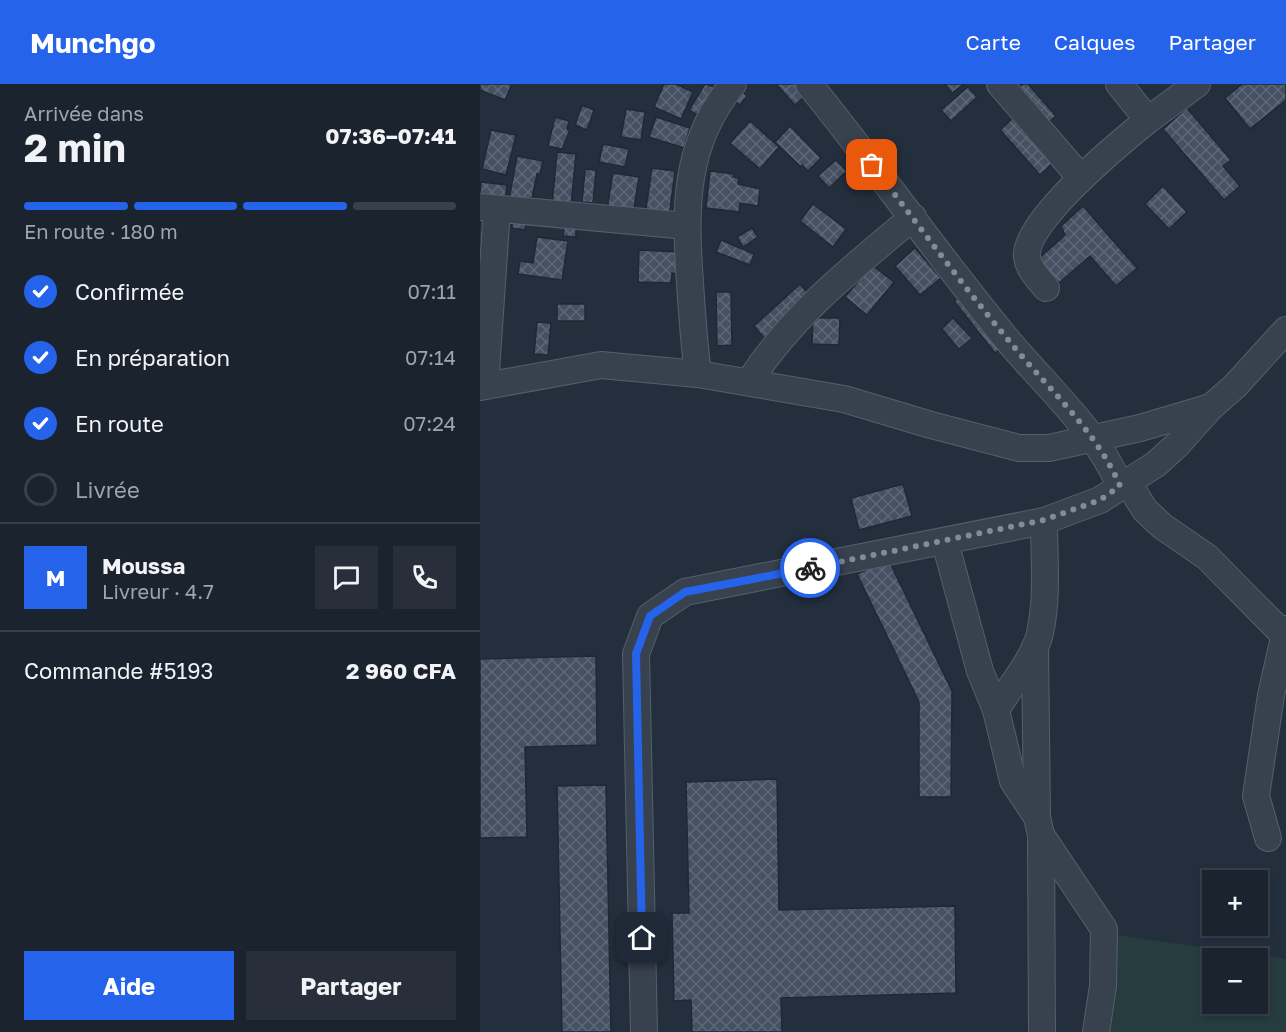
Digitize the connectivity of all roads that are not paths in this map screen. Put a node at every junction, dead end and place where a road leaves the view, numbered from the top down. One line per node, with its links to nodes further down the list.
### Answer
1 (733, 84): 10 (street)
2 (808, 84): 9 (street)
3 (1000, 84): 7 (street)
4 (1119, 84): 6 (street)
5 (1197, 84): 6 (street)
6 (1148, 120): 7 (street)
7 (1081, 178): 11 (street)
8 (488, 208): 10 (street); 15 (street)
9 (913, 217): 14 (street); 17 (street)
10 (687, 226): 13 (street)
11 (1046, 288)
12 (1286, 330): 16 (street)
13 (698, 374): 14 (street); 15 (street)
14 (749, 382): 17 (street)
15 (482, 387)
16 (1211, 407): 17 (street); 18 (street)
17 (1090, 438): 18 (street)
18 (1124, 484): 19 (street); 21 (street)
19 (1044, 520): 20 (street); 22 (street)
20 (945, 542): 23 (street); 26 (street)
21 (1285, 634): 25 (street)
22 (1035, 647): 23 (street); 24 (street)
23 (996, 710): 24 (street)
24 (1039, 826): 27 (street); 28 (street)
25 (1268, 838)
26 (644, 1032)
27 (1042, 1032)
28 (1096, 1032)

